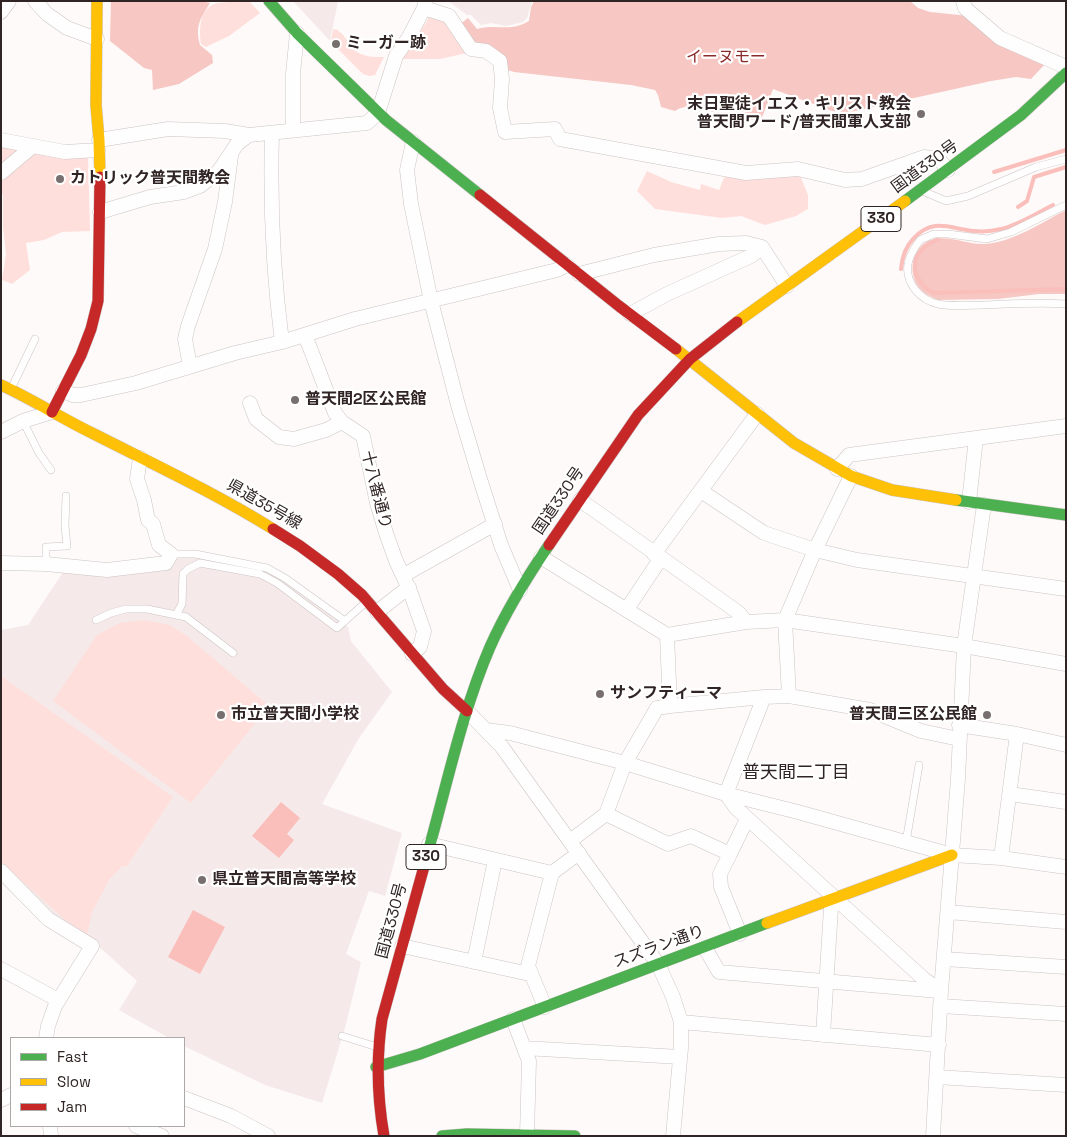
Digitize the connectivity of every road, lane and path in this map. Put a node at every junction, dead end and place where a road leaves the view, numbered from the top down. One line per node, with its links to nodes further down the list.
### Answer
1 (9, 1): 7 (street)
2 (34, 1): 9 (street)
3 (97, 1): 9 (main road)
4 (269, 1): 8 (main road)
5 (963, 1): 10 (street)
6 (425, 5): 12 (street); 22 (street)
7 (1, 12)
8 (297, 34): 12 (main road); 13 (street)
9 (97, 39): 18 (main road)
10 (1066, 67)
11 (1066, 73): 22 (main road, 国道330号 / 330)
12 (378, 113): 13 (street); 17 (main road)
13 (292, 130): 14 (street)
14 (272, 133): 15 (street); 36 (street)
15 (249, 135): 18 (street); 20 (street)
16 (1, 140): 19 (street)
17 (413, 142): 28 (main road); 31 (street)
18 (98, 145): 19 (street); 26 (main road)
19 (33, 146): 23 (street)
20 (232, 153): 26 (street); 38 (street)
21 (1066, 159): 24 (lane)
22 (948, 170): 24 (main road, 国道330号 / 330)
23 (1, 173)
24 (921, 190): 30 (main road, 国道330号 / 330)
25 (1066, 205): 32 (lane)
26 (100, 212): 40 (main road)
27 (762, 247): 29 (street); 30 (street); 33 (street)
28 (567, 265): 29 (main road); 31 (street)
29 (579, 274): 33 (main road)
30 (787, 286): 37 (main road, 国道330号 / 330)
31 (431, 301): 34 (street); 59 (street)
32 (1066, 304)
33 (630, 314): 37 (main road)
34 (305, 335): 36 (street); 45 (street, 十八番通り)
35 (35, 339): 39 (lane)
36 (282, 342): 38 (street)
37 (690, 359): 43 (main road); 55 (main road, 国道330号 / 330)
38 (190, 366): 40 (street)
39 (6, 387): 42 (main road, 県道35号線)
40 (63, 391): 42 (main road)
41 (250, 403): 45 (street)
42 (52, 412): 44 (street); 49 (main road, 県道35号線)
43 (756, 414): 50 (main road); 53 (street)
44 (23, 421): 47 (street); 51 (lane)
45 (342, 422): 67 (street, 十八番通り)
46 (1066, 426): 48 (street)
47 (1, 432)
48 (976, 438): 50 (street); 56 (street)
49 (140, 458): 61 (street); 70 (main road, 県道35号線)
50 (837, 469): 52 (main road)
51 (51, 470)
52 (851, 476): 56 (main road); 60 (street)
53 (701, 491): 60 (street); 62 (street)
54 (66, 496): 65 (lane)
55 (580, 500): 62 (street); 63 (main road, 国道330号 / 330)
56 (969, 502): 57 (main road)
57 (984, 505): 58 (main road); 66 (street)
58 (1066, 515)
59 (495, 524): 67 (street); 69 (street)
60 (816, 550): 66 (street); 75 (street)
61 (171, 554): 65 (street); 76 (lane)
62 (658, 556): 71 (street); 77 (street)
63 (541, 557): 69 (main road, 国道330号 / 330); 71 (street)
64 (1, 563): 65 (street)
65 (46, 564)
66 (974, 576): 68 (street); 79 (street)
67 (406, 581): 72 (street); 81 (street, 十八番通り)
68 (1066, 589)
69 (520, 590): 86 (main road, 国道330号 / 330)
70 (367, 601): 72 (main road, 県道35号線); 76 (lane)
71 (627, 609): 78 (street)
72 (377, 612): 81 (main road, 県道35号線)
73 (176, 615): 74 (lane); 76 (lane); 80 (lane)
74 (96, 620)
75 (785, 620): 77 (street); 79 (street); 83 (street)
76 (345, 621)
77 (746, 622): 78 (street)
78 (668, 635): 85 (street)
79 (964, 646): 82 (street); 88 (street)
80 (233, 653)
81 (412, 654): 86 (main road, 県道35号線)
82 (1066, 664)
83 (789, 696): 84 (street); 88 (street)
84 (764, 697): 85 (street); 93 (street)
85 (670, 706): 91 (street)
86 (467, 711): 87 (street); 100 (main road, 国道330号 / 330)
87 (486, 730): 91 (street); 98 (street)
88 (959, 732): 89 (street); 103 (street)
89 (1018, 734): 90 (street); 94 (street)
90 (1066, 745)
91 (625, 763): 93 (street); 96 (street)
92 (919, 764): 99 (lane)
93 (726, 794): 97 (street); 99 (street)
94 (1010, 794): 95 (street); 104 (street)
95 (1066, 802)
96 (606, 814): 98 (street); 102 (street)
97 (748, 819): 102 (street); 109 (street)
98 (570, 841): 101 (street)
99 (906, 843): 103 (street)
100 (429, 844): 105 (street); 113 (main road, 国道330号 / 330)
101 (579, 853): 108 (street); 117 (street)
102 (730, 854): 112 (street)
103 (952, 855): 104 (street); 109 (main road, スズラン通り); 110 (street)
104 (1001, 858): 106 (street)
105 (495, 860): 108 (street); 116 (street)
106 (1066, 867)
107 (1, 872): 123 (street)
108 (552, 873): 120 (street)
109 (833, 898): 112 (main road, スズラン通り); 121 (street); 122 (street)
110 (948, 912): 111 (street); 115 (street)
111 (1066, 922)
112 (740, 934): 114 (main road, スズラン通り)
113 (402, 946): 116 (street); 133 (main road, 国道330号 / 330)
114 (704, 948): 117 (main road, スズラン通り); 121 (street)
115 (944, 959): 118 (street); 122 (street)
116 (474, 962): 120 (street)
117 (658, 964): 125 (main road, スズラン通り); 128 (street)
118 (1066, 967)
119 (1, 969): 123 (street)
120 (530, 972): 125 (street)
121 (827, 981): 122 (street); 129 (street)
122 (941, 991): 124 (street)
123 (58, 1000): 131 (street)
124 (941, 1006): 126 (street); 132 (street)
125 (545, 1007): 127 (main road, スズラン通り)
126 (1066, 1014)
127 (513, 1019): 134 (street); 136 (main road, スズラン通り)
128 (681, 1022): 129 (street); 135 (street)
129 (823, 1034): 132 (street)
130 (342, 1036): 133 (lane)
131 (48, 1037)
132 (939, 1045): 137 (street)
133 (377, 1047): 136 (main road, 国道330号 / 330)
134 (524, 1048): 135 (street); 141 (street)
135 (680, 1057): 147 (street)
136 (376, 1067): 144 (main road, 国道330号 / 330)
137 (937, 1077): 138 (street); 148 (street)
138 (1066, 1085)
139 (185, 1098): 143 (street)
140 (139, 1127): 142 (street)
141 (527, 1134): 145 (main road); 146 (main road)
142 (162, 1136)
143 (268, 1136)
144 (384, 1136)
145 (442, 1136)
146 (576, 1136)
147 (674, 1136)
148 (933, 1136)

